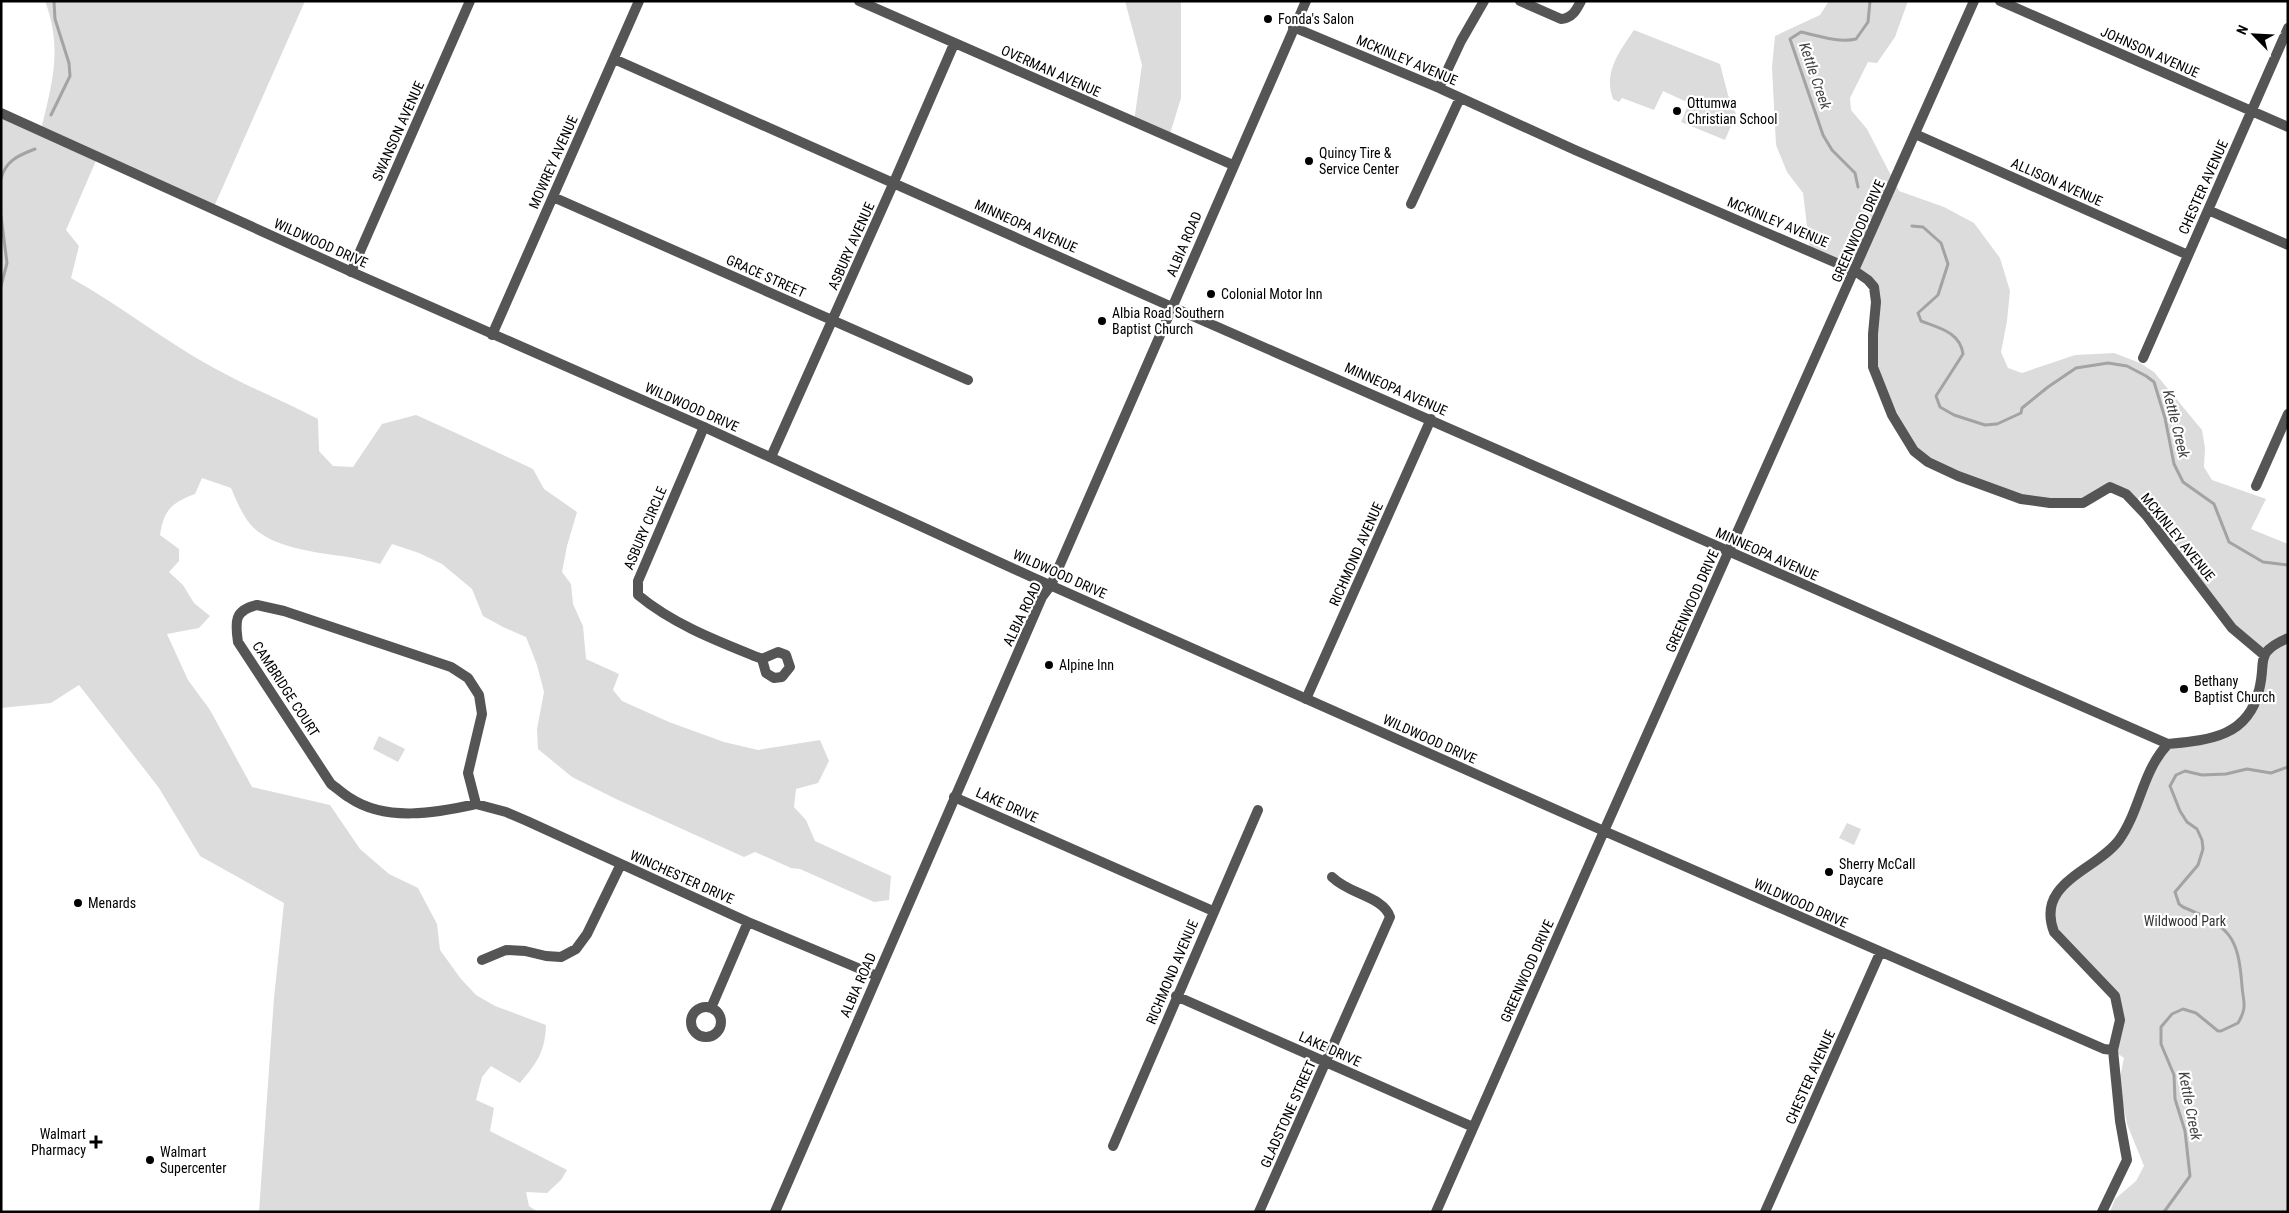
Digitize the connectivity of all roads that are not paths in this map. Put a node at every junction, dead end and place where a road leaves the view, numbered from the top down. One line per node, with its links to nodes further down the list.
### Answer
1 (470, 1): 28 (street, SWANSON AVENUE)
2 (639, 1): 13 (street, MOWREY AVENUE)
3 (859, 1): 12 (street, OVERMAN AVENUE)
4 (1306, 1): 10 (street, ALBIA ROAD)
5 (1484, 1): 14 (street)
6 (1520, 1): 7 (street)
7 (1581, 1)
8 (1974, 1): 19 (street, GREENWOOD DRIVE)
9 (2000, 1): 16 (street, JOHNSON AVENUE)
10 (1293, 27): 14 (street, MCKINLEY AVENUE); 20 (street, ALBIA ROAD)
11 (2288, 28): 16 (street, CHESTER AVENUE)
12 (954, 44): 20 (street, OVERMAN AVENUE); 21 (street, ASBURY AVENUE)
13 (614, 59): 21 (street, MINNEOPA AVENUE); 22 (street, MOWREY AVENUE)
14 (1439, 88): 15 (street, MCKINLEY AVENUE)
15 (1460, 98): 23 (street); 27 (street, MCKINLEY AVENUE)
16 (2251, 111): 18 (street, JOHNSON AVENUE); 24 (street, CHESTER AVENUE)
17 (1, 113): 28 (street, WILDWOOD DRIVE)
18 (2288, 127)
19 (1915, 134): 26 (street, ALLISON AVENUE); 27 (street, GREENWOOD DRIVE)
20 (1233, 165): 29 (street, ALBIA ROAD)
21 (894, 182): 29 (street, MINNEOPA AVENUE); 30 (street, ASBURY AVENUE)
22 (553, 197): 30 (street, GRACE STREET); 31 (street, MOWREY AVENUE)
23 (1411, 204)
24 (2208, 210): 25 (street); 26 (street, CHESTER AVENUE)
25 (2288, 246)
26 (2188, 255): 32 (street, CHESTER AVENUE)
27 (1855, 271): 39 (street, GREENWOOD DRIVE); 42 (street, MCKINLEY AVENUE)
28 (351, 272): 31 (street, WILDWOOD DRIVE)
29 (1172, 307): 35 (street, MINNEOPA AVENUE); 40 (street, ALBIA ROAD)
30 (832, 320): 33 (street, GRACE STREET); 37 (street, ASBURY AVENUE)
31 (492, 334): 36 (street, WILDWOOD DRIVE)
32 (2143, 358)
33 (968, 380)
34 (2288, 414): 38 (street)
35 (1431, 419): 39 (street, MINNEOPA AVENUE); 44 (street, RICHMOND AVENUE)
36 (704, 427): 37 (street, WILDWOOD DRIVE); 43 (street, ASBURY CIRCLE)
37 (771, 457): 40 (street, WILDWOOD DRIVE)
38 (2256, 486)
39 (1728, 552): 45 (street, MINNEOPA AVENUE); 49 (street, GREENWOOD DRIVE)
40 (1051, 585): 44 (street, WILDWOOD DRIVE); 46 (street, ALBIA ROAD)
41 (2288, 638): 42 (street)
42 (2264, 655): 45 (street)
43 (762, 659)
44 (1306, 699): 49 (street, WILDWOOD DRIVE)
45 (2168, 744): 59 (street)
46 (954, 797): 52 (street, LAKE DRIVE); 56 (street, ALBIA ROAD)
47 (476, 804): 47 (street, CAMBRIDGE COURT); 50 (street, WINCHESTER DRIVE)
48 (1258, 810): 52 (street, RICHMOND AVENUE)
49 (1604, 831): 54 (street, WILDWOOD DRIVE); 61 (street, GREENWOOD DRIVE)
50 (620, 864): 53 (street, WINCHESTER DRIVE); 55 (street)
51 (1332, 877): 60 (street, GLADSTONE STREET)
52 (1214, 911): 57 (street, RICHMOND AVENUE)
53 (748, 922): 56 (street, WINCHESTER DRIVE); 58 (street)
54 (1880, 953): 59 (street, WILDWOOD DRIVE); 66 (street, CHESTER AVENUE)
55 (482, 960)
56 (877, 976): 63 (street, ALBIA ROAD)
57 (1176, 996): 60 (street, LAKE DRIVE); 62 (street, RICHMOND AVENUE)
58 (711, 1008)
59 (2113, 1050): 67 (street)
60 (1327, 1062): 61 (street, LAKE DRIVE); 64 (street, GLADSTONE STREET)
61 (1473, 1127): 65 (street, GREENWOOD DRIVE)
62 (1112, 1146)
63 (775, 1212)
64 (1259, 1212)
65 (1436, 1212)
66 (1766, 1212)
67 (2102, 1212)

